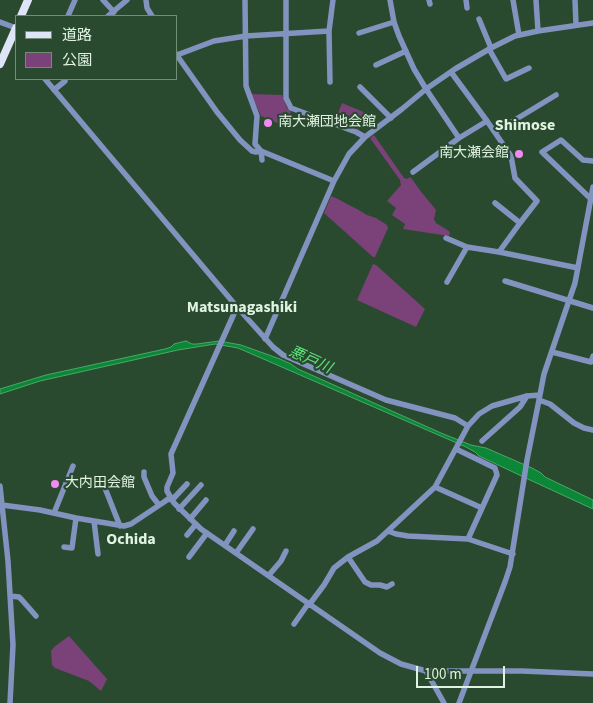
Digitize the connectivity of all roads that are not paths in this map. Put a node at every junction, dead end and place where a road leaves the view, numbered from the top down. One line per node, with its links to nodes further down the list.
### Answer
1 (28, 0): 16 (main road)
2 (75, 0): 17 (street)
3 (103, 0): 15 (street)
4 (127, 0): 15 (street)
5 (146, 0): 19 (street)
6 (245, 0): 31 (street)
7 (286, 0): 28 (street)
8 (333, 0): 26 (street)
9 (390, 0): 22 (street)
10 (466, 0): 14 (street)
11 (513, 0): 30 (street)
12 (536, 0): 27 (street)
13 (575, 0): 24 (street)
14 (468, 8)
15 (114, 12): 18 (street)
16 (22, 15)
17 (68, 15)
18 (110, 15)
19 (151, 15)
20 (479, 18): 33 (street)
21 (0, 22): 25 (street)
22 (394, 22): 29 (street); 34 (street)
23 (593, 23): 24 (street)
24 (576, 25): 27 (street)
25 (15, 28)
26 (329, 31): 28 (street); 43 (street)
27 (538, 31): 30 (street)
28 (286, 33): 31 (street); 51 (street)
29 (358, 33)
30 (519, 35): 33 (street)
31 (246, 36): 35 (street); 53 (street)
32 (14, 41): 37 (main road)
33 (490, 48): 39 (street); 40 (street)
34 (406, 52): 38 (street); 45 (street)
35 (178, 53)
36 (178, 57): 53 (street)
37 (0, 64)
38 (376, 65)
39 (529, 68)
40 (451, 72): 45 (street); 49 (street)
41 (46, 80): 46 (street)
42 (66, 80): 46 (street)
43 (330, 82)
44 (360, 87): 48 (street)
45 (426, 89): 48 (street); 52 (street)
46 (54, 90): 69 (street)
47 (556, 95): 50 (street)
48 (391, 118): 51 (street)
49 (487, 121): 50 (street); 52 (street)
50 (495, 132): 61 (street)
51 (365, 138): 57 (street)
52 (459, 138): 56 (street)
53 (261, 151): 54 (street); 57 (street)
54 (262, 160)
55 (593, 162): 59 (street)
56 (413, 172)
57 (334, 181): 71 (street)
58 (593, 187): 59 (street)
59 (592, 198): 65 (street)
60 (495, 203): 61 (street)
61 (520, 223): 64 (street)
62 (446, 238): 63 (street)
63 (467, 247): 64 (street); 67 (street)
64 (499, 252): 65 (street)
65 (578, 268): 68 (street)
66 (505, 281): 68 (street)
67 (446, 282)
68 (570, 300): 70 (street); 72 (street)
69 (237, 307): 71 (street); 87 (street)
70 (593, 308)
71 (264, 339): 76 (street)
72 (552, 352): 73 (street); 75 (street)
73 (593, 356)
74 (527, 396): 75 (street); 76 (street); 78 (street)
75 (540, 397): 77 (street); 110 (street)
76 (468, 426): 79 (street)
77 (593, 430)
78 (482, 441)
79 (456, 449): 86 (street); 91 (street)
80 (73, 466): 93 (street)
81 (144, 472): 90 (street)
82 (101, 478): 98 (street)
83 (187, 484): 87 (street)
84 (202, 485): 92 (street)
85 (0, 486): 89 (street)
86 (435, 487): 91 (street); 100 (street)
87 (172, 500): 90 (street); 92 (street)
88 (206, 500): 95 (street)
89 (2, 504): 93 (street); 115 (street)
90 (159, 505): 98 (street)
91 (482, 508): 104 (street)
92 (180, 509): 95 (street)
93 (54, 513): 94 (street)
94 (76, 518): 96 (street); 106 (street)
95 (190, 519): 97 (street)
96 (94, 521): 98 (street); 109 (street)
97 (196, 524): 102 (street); 103 (street)
98 (120, 526)
99 (253, 529): 108 (street)
100 (388, 530): 104 (street); 112 (street)
101 (234, 532): 105 (street)
102 (207, 533): 105 (street); 111 (street)
103 (187, 535)
104 (468, 540): 110 (street)
105 (225, 545): 108 (street)
106 (64, 547)
107 (286, 551): 113 (street)
108 (236, 553): 113 (street)
109 (98, 554)
110 (513, 554): 120 (street)
111 (189, 557)
112 (348, 557): 114 (street); 116 (street)
113 (269, 575): 116 (street)
114 (392, 584)
115 (10, 596): 117 (street); 122 (street)
116 (309, 604): 118 (street); 119 (street)
117 (36, 616)
118 (294, 624)
119 (426, 671): 120 (street); 123 (street)
120 (471, 671): 121 (street); 124 (street)
121 (593, 674)
122 (10, 703)
123 (444, 703)
124 (459, 703)

